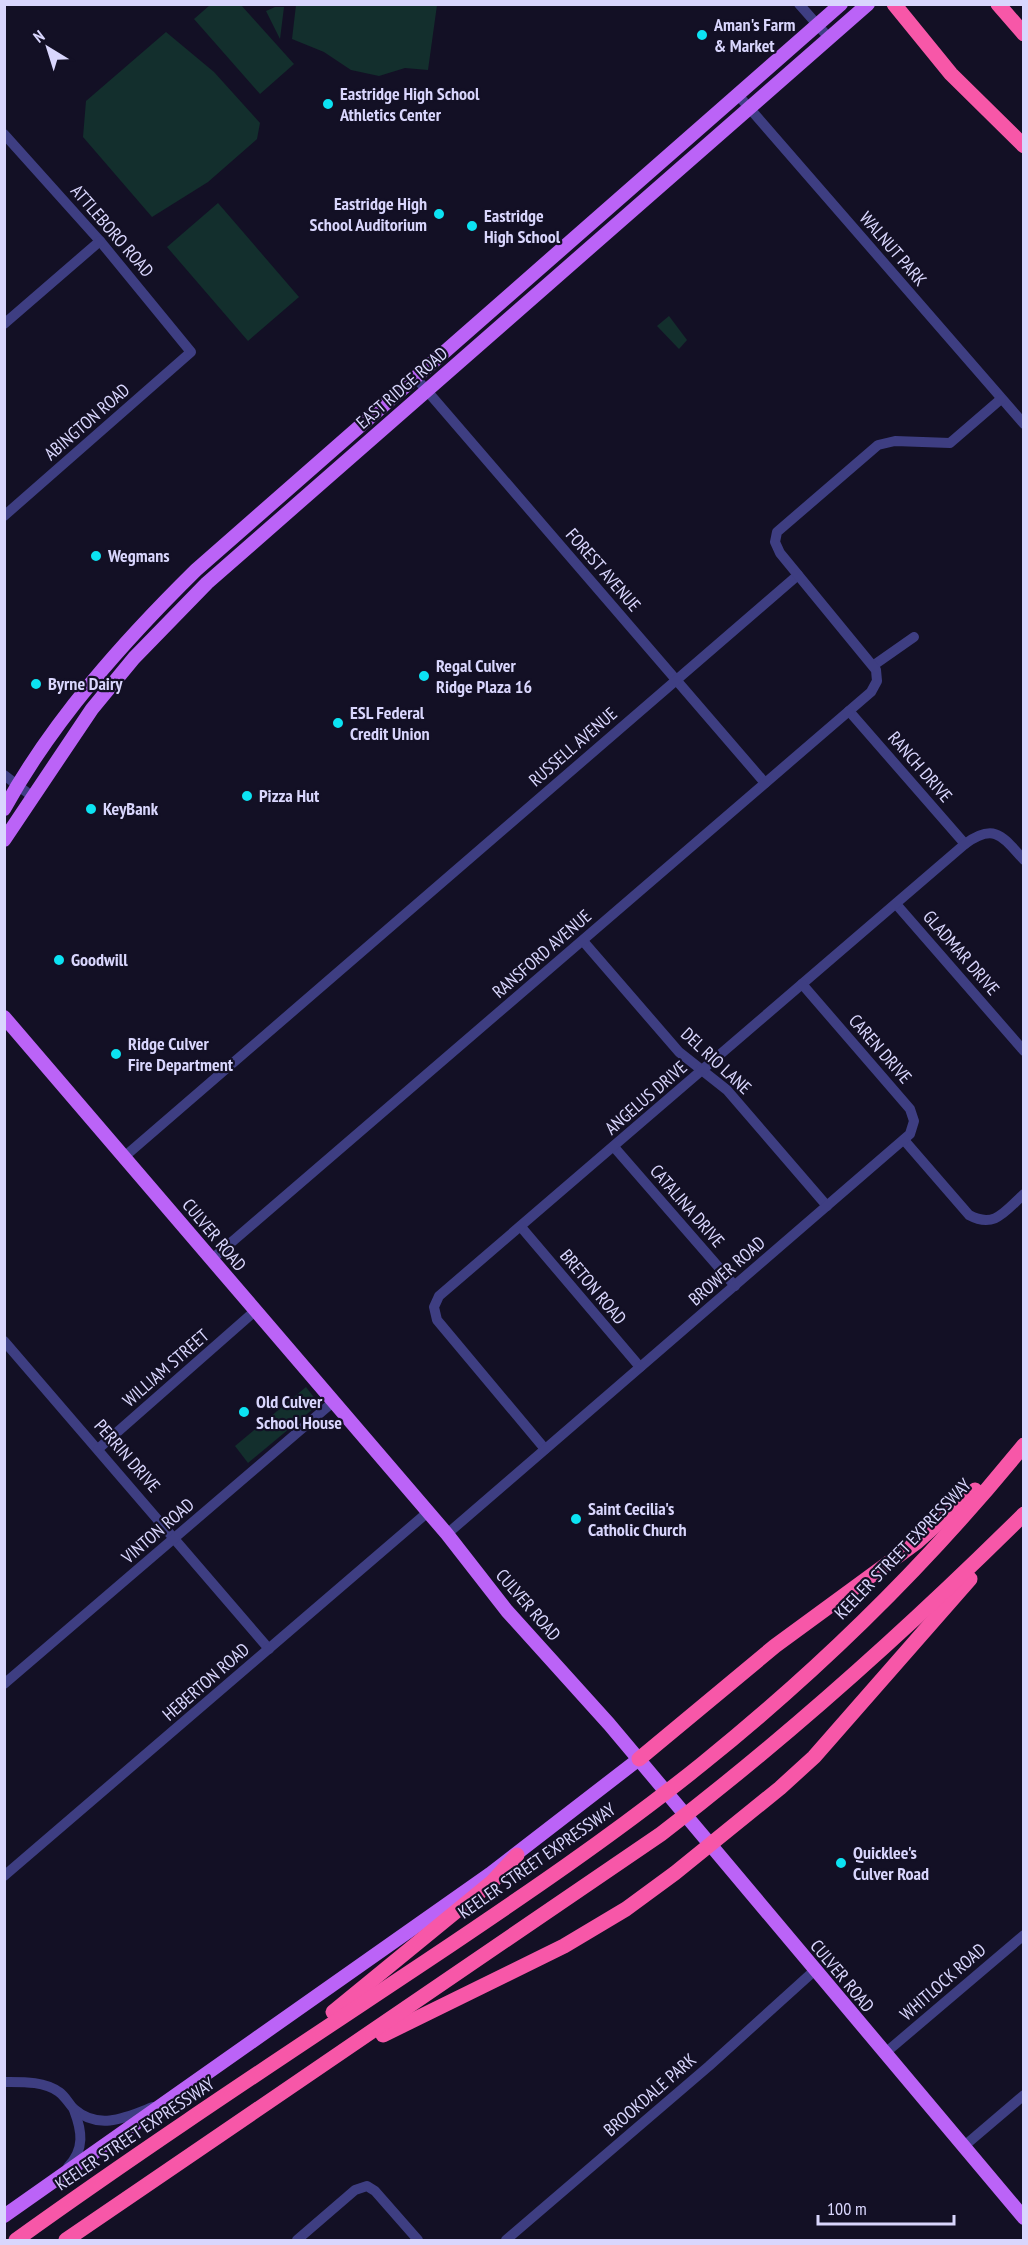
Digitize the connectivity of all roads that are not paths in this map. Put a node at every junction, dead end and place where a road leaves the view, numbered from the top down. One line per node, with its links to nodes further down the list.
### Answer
1 (800, 4): 6 (street)
2 (841, 4): 6 (main road, EAST RIDGE ROAD)
3 (894, 4): 12 (highway)
4 (998, 4): 7 (highway)
5 (866, 7): 8 (main road, EAST RIDGE ROAD)
6 (817, 25): 8 (street); 9 (main road, EAST RIDGE ROAD)
7 (1023, 34)
8 (830, 39): 10 (main road, EAST RIDGE ROAD)
9 (738, 95): 10 (street, WALNUT PARK); 16 (main road, EAST RIDGE ROAD)
10 (749, 109): 17 (main road, EAST RIDGE ROAD); 18 (street, WALNUT PARK)
11 (4, 134): 13 (street, ATTLEBORO ROAD)
12 (1023, 146)
13 (100, 241): 14 (street); 15 (street, ATTLEBORO ROAD)
14 (4, 324)
15 (191, 352): 20 (street, ABINGTON ROAD)
16 (416, 378): 17 (street, FOREST AVENUE); 28 (main road, EAST RIDGE ROAD)
17 (427, 391): 24 (street, FOREST AVENUE); 29 (main road, EAST RIDGE ROAD)
18 (1002, 399): 19 (street, WALNUT PARK); 21 (street)
19 (1023, 424)
20 (4, 516)
21 (798, 575): 23 (street); 24 (street, RUSSELL AVENUE)
22 (914, 637): 23 (street)
23 (874, 665): 25 (street, RANSFORD AVENUE)
24 (676, 680): 27 (street, FOREST AVENUE); 42 (street, RUSSELL AVENUE)
25 (849, 711): 27 (street, RANSFORD AVENUE); 32 (street, RANCH DRIVE)
26 (4, 775): 28 (street)
27 (765, 783): 35 (street, RANSFORD AVENUE)
28 (18, 786): 29 (street); 30 (main road, EAST RIDGE ROAD)
29 (33, 797): 31 (main road, EAST RIDGE ROAD)
30 (4, 809)
31 (4, 840)
32 (965, 844): 33 (street, ANGELUS DRIVE); 34 (street, ANGELUS DRIVE)
33 (1023, 860)
34 (896, 904): 36 (street, ANGELUS DRIVE); 38 (street, GLADMAR DRIVE)
35 (583, 941): 39 (street, DEL RIO LANE); 46 (street, RANSFORD AVENUE)
36 (802, 984): 39 (street, ANGELUS DRIVE); 40 (street, CAREN DRIVE)
37 (4, 1017): 42 (main road, CULVER ROAD)
38 (1023, 1052)
39 (702, 1071): 41 (street, ANGELUS DRIVE); 44 (street, DEL RIO LANE)
40 (904, 1140): 43 (street); 44 (street, BROWER ROAD)
41 (614, 1147): 45 (street, ANGELUS DRIVE); 47 (street, CATALINA DRIVE)
42 (124, 1157): 46 (main road, CULVER ROAD)
43 (1023, 1194)
44 (827, 1206): 47 (street, BROWER ROAD)
45 (521, 1227): 50 (street, BRETON ROAD); 54 (street, ANGELUS DRIVE)
46 (212, 1260): 48 (main road, CULVER ROAD)
47 (735, 1286): 50 (street, BROWER ROAD)
48 (255, 1311): 51 (main road, CULVER ROAD); 53 (street, WILLIAM STREET)
49 (4, 1341): 53 (street, PERRIN DRIVE)
50 (640, 1367): 54 (street, BROWER ROAD)
51 (333, 1402): 55 (main road, CULVER ROAD); 58 (street, VINTON ROAD)
52 (1023, 1442): 61 (highway); 71 (highway, KEELER STREET EXPRESSWAY)
53 (98, 1449): 58 (street, PERRIN DRIVE)
54 (545, 1449): 57 (street, BROWER ROAD)
55 (428, 1512): 57 (main road, CULVER ROAD); 59 (street, HEBERTON ROAD)
56 (1023, 1516): 62 (highway); 69 (highway)
57 (447, 1534): 61 (main road, CULVER ROAD)
58 (176, 1538): 59 (street, PERRIN DRIVE); 60 (street, VINTON ROAD)
59 (269, 1649): 64 (street, HEBERTON ROAD)
60 (4, 1684)
61 (639, 1759): 62 (main road, CULVER ROAD); 63 (main road)
62 (710, 1845): 66 (main road, CULVER ROAD); 69 (highway)
63 (518, 1854): 71 (highway); 72 (main road)
64 (4, 1876)
65 (1023, 1935): 67 (street, WHITLOCK ROAD)
66 (814, 1971): 67 (main road, CULVER ROAD); 82 (street, BROOKDALE PARK)
67 (884, 2054): 74 (main road, CULVER ROAD)
68 (4, 2082): 73 (street)
69 (298, 2082): 79 (highway)
70 (1023, 2096): 74 (street)
71 (216, 2102): 78 (highway, KEELER STREET EXPRESSWAY)
72 (164, 2103): 73 (street); 75 (main road)
73 (74, 2109): 75 (street)
74 (963, 2147): 77 (main road, CULVER ROAD)
75 (56, 2180): 76 (main road)
76 (4, 2216)
77 (1023, 2218)
78 (16, 2241)
79 (66, 2241)
80 (297, 2241): 81 (street)
81 (418, 2241)
82 (506, 2241)

